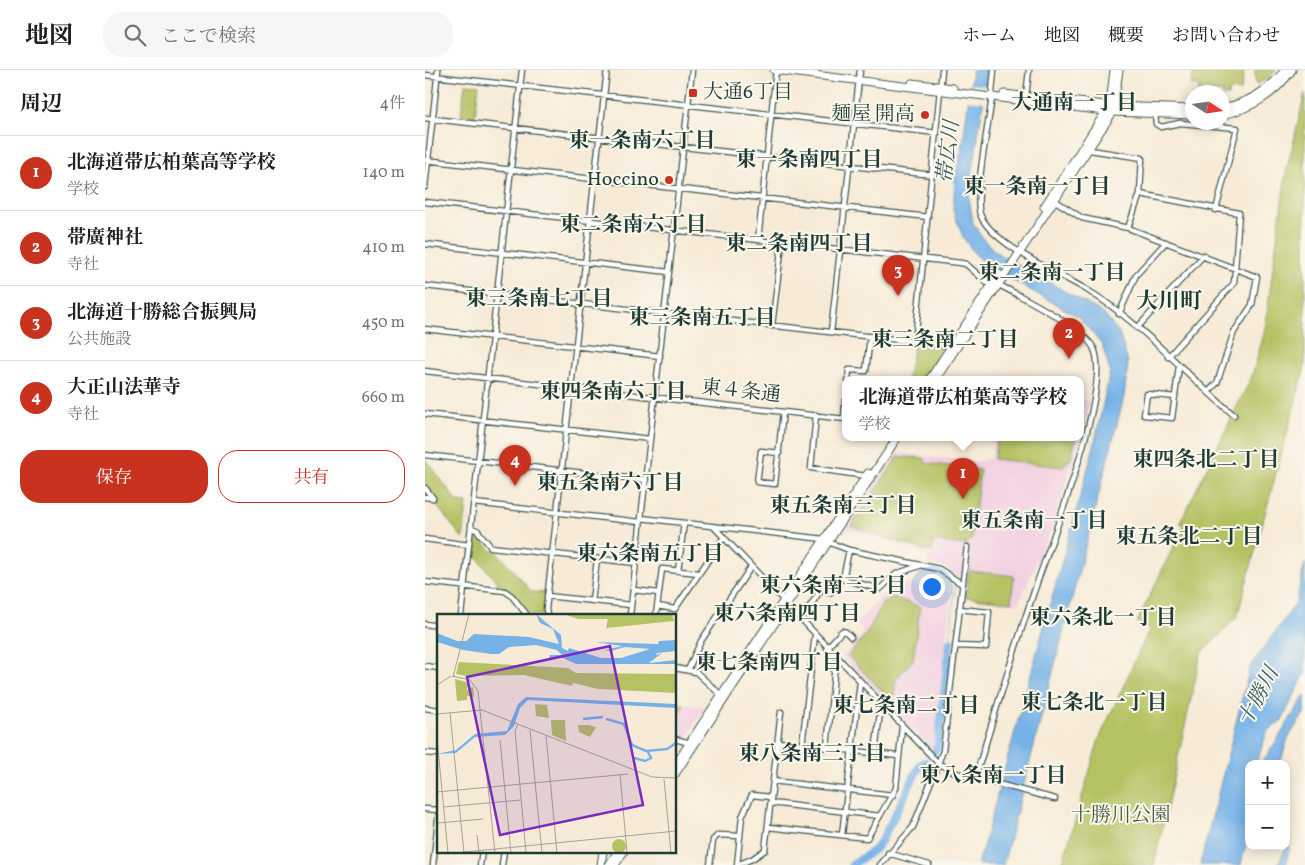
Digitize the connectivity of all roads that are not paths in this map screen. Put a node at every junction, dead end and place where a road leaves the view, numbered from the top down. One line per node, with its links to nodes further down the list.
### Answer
1 (438, 70): 15 (street)
2 (523, 70): 17 (street)
3 (607, 70): 20 (street)
4 (692, 70): 22 (street)
5 (776, 70): 16 (highway); 27 (street)
6 (860, 70): 16 (street)
7 (943, 70): 18 (street)
8 (994, 70): 19 (street)
9 (1029, 70): 21 (street)
10 (1113, 70): 24 (highway)
11 (1119, 70): 24 (highway)
12 (1285, 70): 23 (highway)
13 (1292, 70): 26 (highway)
14 (425, 75): 15 (street)
15 (437, 76): 17 (street); 31 (street)
16 (859, 80): 18 (highway); 32 (street)
17 (521, 86): 20 (street); 33 (street)
18 (942, 89): 19 (highway); 34 (street)
19 (989, 94): 21 (highway); 24 (highway); 62 (street)
20 (604, 96): 22 (street); 35 (street)
21 (1026, 96): 24 (highway)
22 (688, 105): 27 (street); 36 (street)
23 (1230, 106)
24 (1111, 108): 25 (highway); 28 (highway); 37 (highway); 62 (highway)
25 (1185, 109)
26 (1230, 113)
27 (771, 114): 32 (street); 38 (street)
28 (1155, 114): 29 (highway); 51 (street)
29 (1185, 115)
30 (425, 118): 31 (street)
31 (433, 118): 33 (street); 39 (street)
32 (854, 124): 34 (street); 40 (street)
33 (516, 128): 35 (street); 41 (street)
34 (937, 133): 42 (street)
35 (599, 137): 36 (street); 43 (street)
36 (683, 146): 38 (street); 45 (street)
37 (1089, 150): 46 (street); 48 (highway)
38 (767, 156): 40 (street); 47 (street)
39 (426, 160): 41 (street); 44 (street)
40 (850, 166): 42 (street); 50 (street)
41 (511, 170): 43 (street); 52 (street)
42 (933, 175): 53 (street)
43 (594, 179): 45 (street); 54 (street)
44 (425, 187)
45 (678, 189): 47 (street); 56 (street)
46 (1140, 194): 51 (street); 55 (street)
47 (762, 198): 50 (street); 57 (street)
48 (1054, 200): 55 (street); 62 (highway)
49 (425, 202): 52 (street)
50 (845, 207): 53 (street); 61 (street)
51 (1216, 210): 67 (street)
52 (507, 212): 54 (street); 63 (street)
53 (928, 217): 65 (street)
54 (590, 220): 56 (street); 66 (street)
55 (1128, 228): 58 (street)
56 (673, 230): 57 (street); 68 (street)
57 (758, 240): 59 (street)
58 (1166, 242): 64 (street); 74 (street)
59 (782, 243): 61 (street); 75 (street)
60 (425, 244): 63 (street)
61 (840, 249): 65 (street); 78 (street)
62 (1016, 252): 69 (highway); 74 (street)
63 (501, 253): 66 (street); 71 (street)
64 (1204, 256): 67 (street); 76 (street)
65 (924, 258): 69 (street); 81 (street)
66 (585, 262): 68 (street); 72 (street)
67 (1234, 267): 85 (street); 93 (street)
68 (669, 272): 73 (street)
69 (994, 285): 83 (highway); 103 (street)
70 (425, 286): 71 (street)
71 (497, 294): 72 (street); 80 (street)
72 (581, 304): 73 (street); 82 (street)
73 (664, 313): 75 (street); 84 (street)
74 (1119, 314): 76 (street)
75 (772, 326): 78 (street)
76 (1137, 328): 85 (street)
77 (425, 329): 80 (street)
78 (831, 332): 79 (street)
79 (870, 336): 81 (street); 88 (street)
80 (492, 337): 82 (street); 91 (street)
81 (915, 342): 83 (street)
82 (576, 346): 84 (street); 92 (street)
83 (955, 346): 89 (highway); 90 (highway)
84 (660, 356): 94 (street)
85 (1168, 356): 86 (street)
86 (1179, 366): 93 (street); 95 (street)
87 (425, 371): 91 (street, 東４条通)
88 (848, 376)
89 (932, 376)
90 (937, 376)
91 (487, 378): 92 (street, 東４条通); 101 (street)
92 (571, 388): 94 (street, 東４条通); 102 (street)
93 (1209, 391): 99 (street)
94 (655, 397): 96 (street, 東４条通); 104 (street)
95 (1175, 397): 95 (street)
96 (783, 412): 98 (street, 東４条通); 108 (street)
97 (425, 414): 101 (street)
98 (817, 415): 100 (street, 東４条通); 112 (street)
99 (1234, 416)
100 (842, 418)
101 (483, 420): 102 (street); 110 (street)
102 (566, 429): 104 (street); 111 (street)
103 (1084, 437)
104 (650, 439): 113 (street)
105 (889, 441): 112 (highway)
106 (895, 441): 124 (highway)
107 (1083, 441): 176 (street)
108 (779, 453): 108 (street)
109 (425, 455): 110 (street)
110 (478, 461): 111 (street); 116 (street)
111 (562, 470): 113 (street); 117 (street)
112 (866, 476): 124 (highway)
113 (646, 480): 118 (street)
114 (425, 488): 115 (street)
115 (425, 497)
116 (474, 503): 117 (street); 121 (street)
117 (557, 512): 118 (street); 128 (street)
118 (641, 520): 119 (street); 130 (street)
119 (684, 523): 120 (street); 133 (street)
120 (714, 527): 122 (street); 124 (street)
121 (471, 528): 125 (street); 128 (street)
122 (724, 537): 132 (street); 134 (street)
123 (425, 540): 125 (street)
124 (826, 541): 127 (street); 143 (highway)
125 (469, 544): 137 (street)
126 (967, 548): 136 (street)
127 (849, 550): 131 (street); 131 (street)
128 (552, 554): 129 (street); 141 (street)
129 (597, 559): 130 (street); 142 (street)
130 (636, 563): 138 (street)
131 (919, 566): 136 (street)
132 (751, 567): 143 (street); 159 (street)
133 (678, 571): 134 (street); 139 (street)
134 (699, 573): 145 (street)
135 (425, 582): 137 (street)
136 (962, 584): 146 (street)
137 (464, 586): 147 (street); 148 (street)
138 (633, 590): 139 (street); 144 (street)
139 (659, 593): 145 (street)
140 (830, 593): 152 (street)
141 (547, 596): 142 (street); 149 (street)
142 (592, 601): 144 (street)
143 (785, 602): 152 (street); 161 (highway); 175 (highway)
144 (631, 605): 150 (street)
145 (657, 606): 151 (street)
146 (959, 609): 155 (street); 155 (street)
147 (461, 614)
148 (526, 614)
149 (547, 614)
150 (630, 614)
151 (656, 614)
152 (801, 620): 153 (street)
153 (815, 635): 156 (street); 168 (street)
154 (851, 637): 156 (street)
155 (955, 646): 174 (street)
156 (827, 648): 157 (street)
157 (838, 659): 160 (street); 169 (street)
158 (676, 668): 159 (street)
159 (688, 670): 161 (street)
160 (860, 682): 162 (street); 170 (street)
161 (721, 694): 167 (highway)
162 (881, 704): 164 (street); 171 (street)
163 (781, 712): 166 (street)
164 (902, 726): 172 (street); 174 (street)
165 (676, 739): 167 (street)
166 (778, 742): 168 (street); 177 (street)
167 (690, 743): 173 (highway)
168 (802, 745): 169 (street)
169 (827, 748): 170 (street)
170 (851, 751): 171 (street); 178 (street)
171 (875, 753): 172 (street)
172 (898, 756): 179 (street)
173 (676, 764)
174 (938, 764): 176 (street); 193 (street)
175 (676, 772)
176 (976, 778): 180 (street)
177 (773, 781): 178 (street); 181 (street)
178 (847, 789): 179 (street); 182 (street)
179 (893, 795): 183 (street)
180 (1055, 799)
181 (771, 800): 182 (street); 184 (street); 186 (street)
182 (844, 811): 183 (street); 185 (street)
183 (880, 816): 185 (street)
184 (768, 827): 185 (street); 186 (street)
185 (842, 835)
186 (739, 836): 200 (street)
187 (437, 842): 194 (street)
188 (482, 852): 195 (street)
189 (504, 852): 196 (street)
190 (603, 852): 197 (highway)
191 (617, 852): 198 (highway)
192 (624, 852): 199 (highway)
193 (888, 853): 201 (street); 202 (street)
194 (433, 865)
195 (480, 865)
196 (502, 865)
197 (601, 865)
198 (609, 865)
199 (615, 865)
200 (710, 865)
201 (879, 865)
202 (929, 865)

